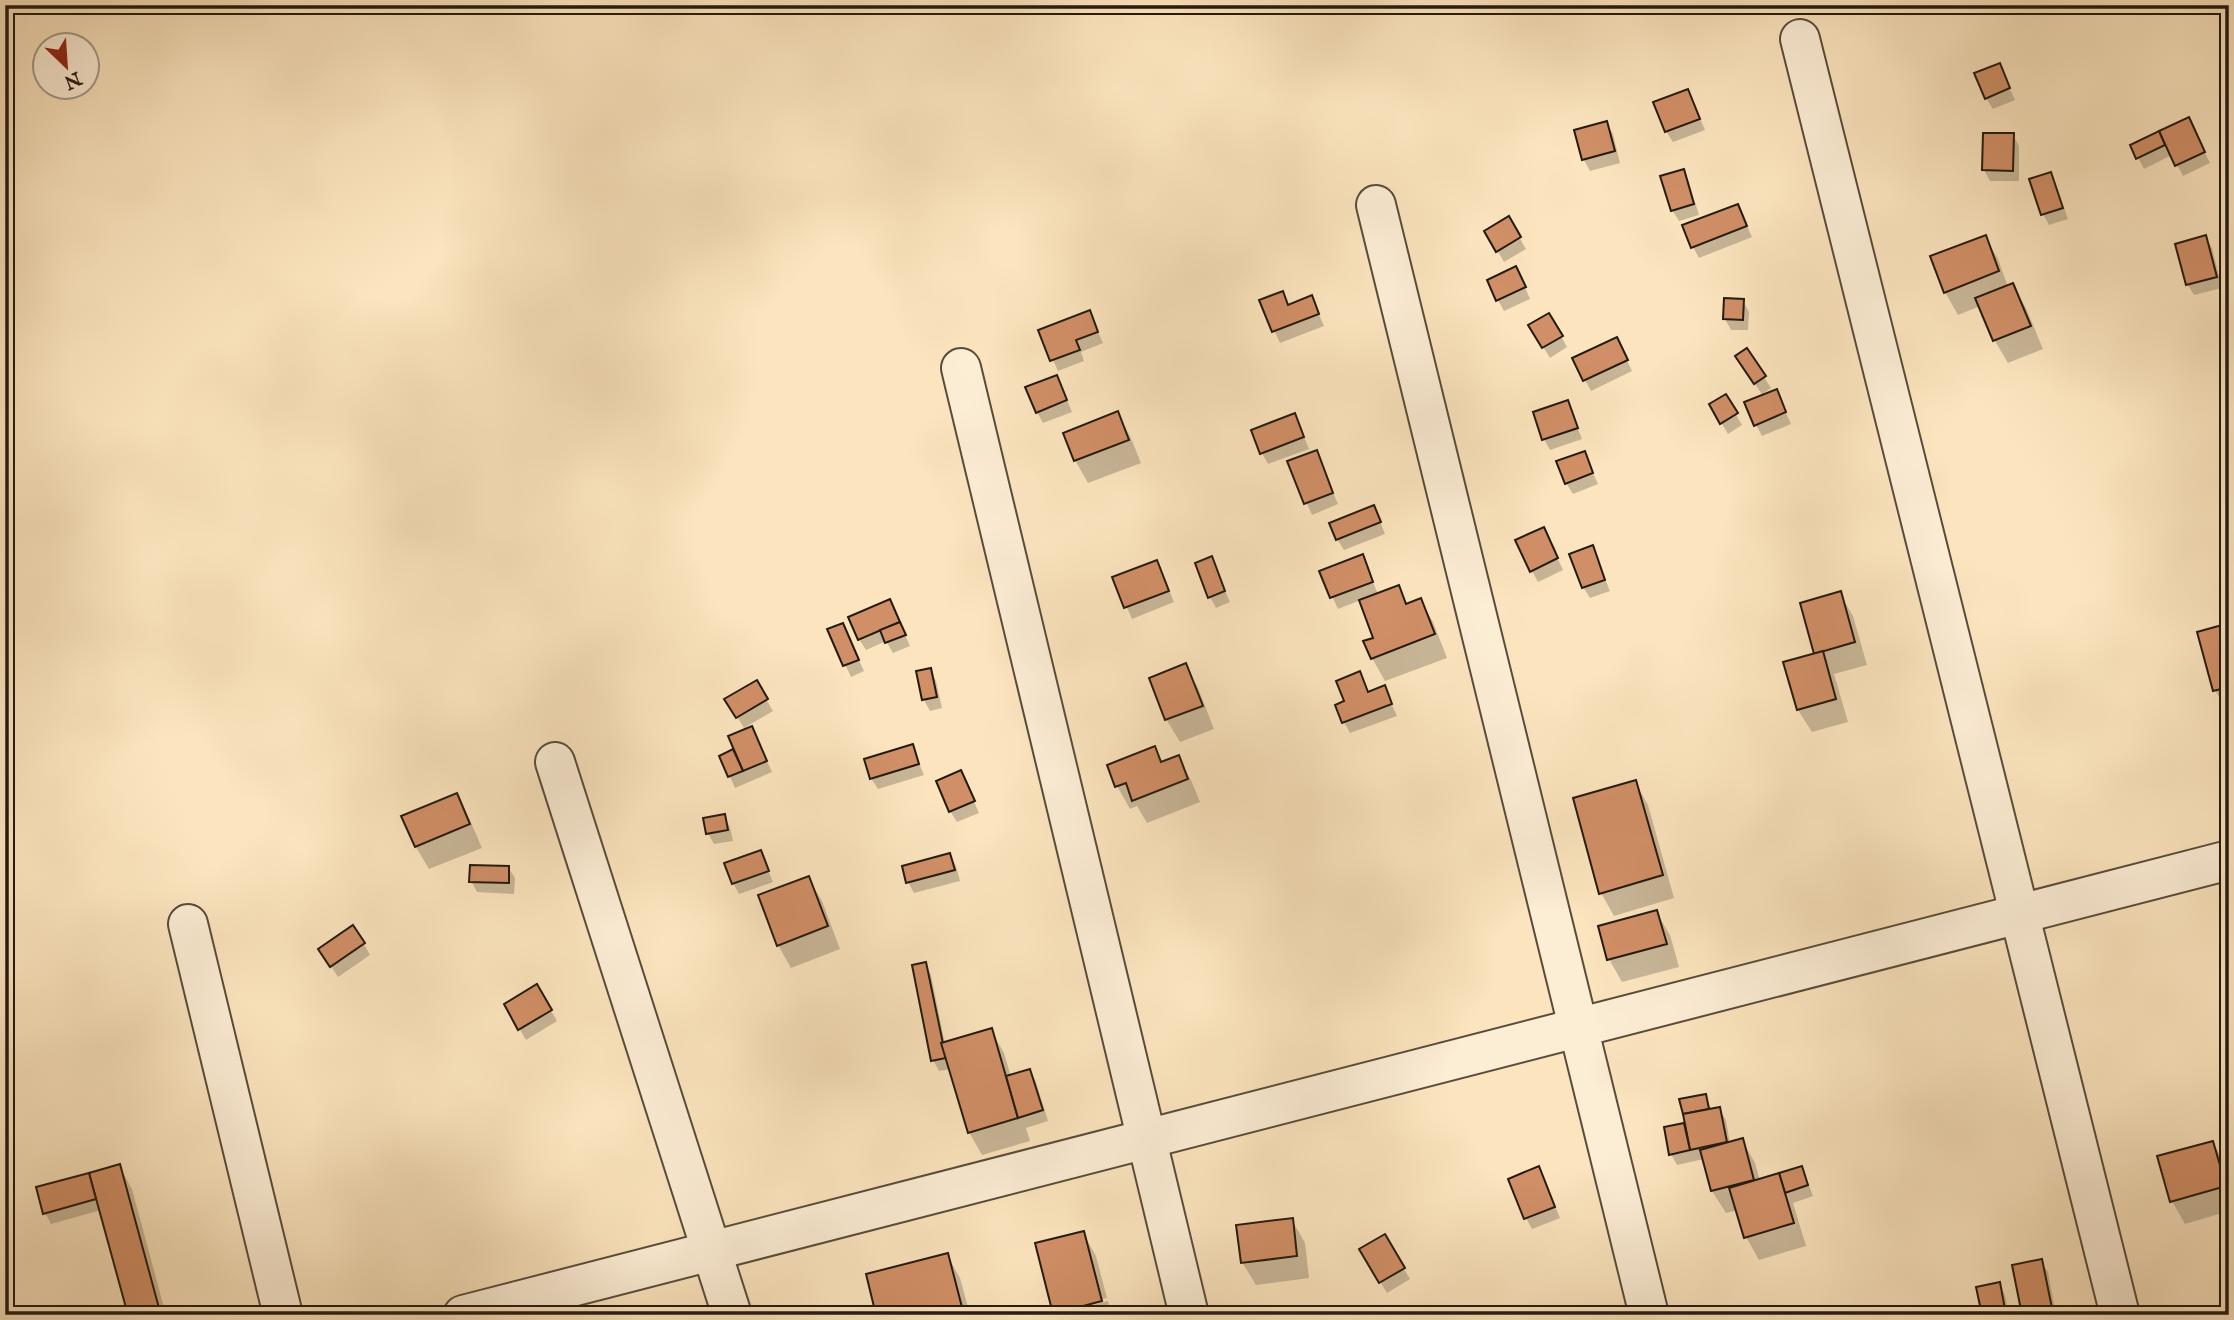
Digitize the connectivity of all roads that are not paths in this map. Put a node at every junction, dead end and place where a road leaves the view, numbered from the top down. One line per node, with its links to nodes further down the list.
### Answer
1 (1800, 39): 6 (street)
2 (1376, 205): 8 (street)
3 (961, 368): 9 (street)
4 (555, 762): 10 (street)
5 (2229, 860): 6 (street)
6 (2019, 914): 8 (street); 16 (street)
7 (188, 924): 11 (street)
8 (1577, 1028): 9 (street); 15 (street)
9 (1147, 1139): 10 (street); 14 (street)
10 (712, 1251): 12 (street); 13 (street)
11 (282, 1315)
12 (463, 1315)
13 (732, 1315)
14 (1189, 1315)
15 (1649, 1315)
16 (2120, 1315)

